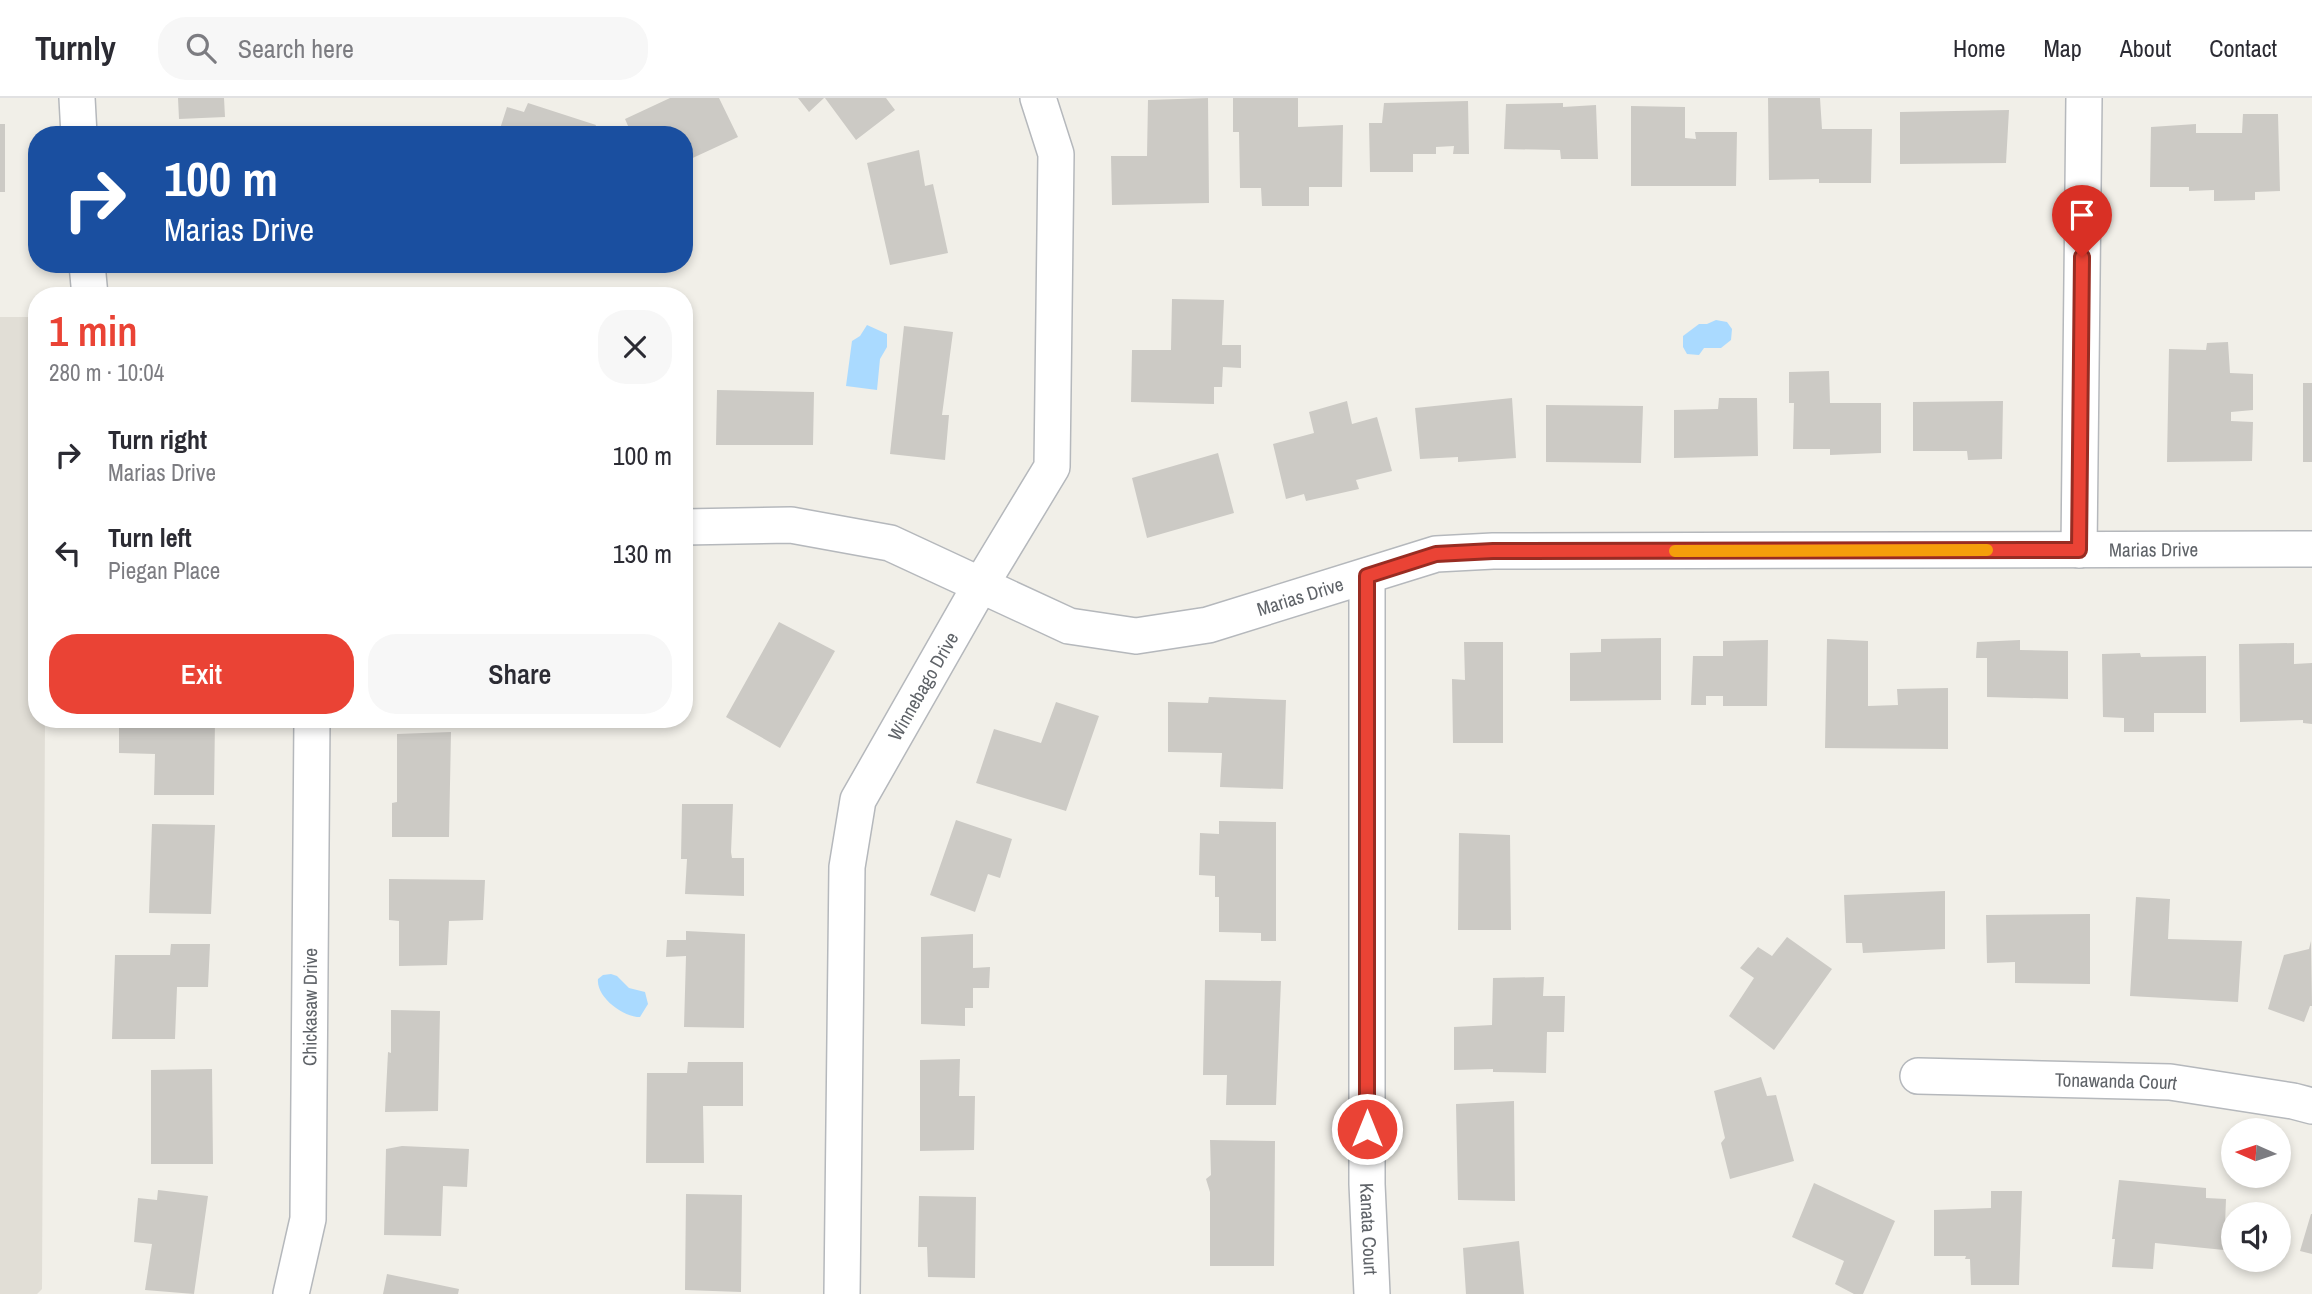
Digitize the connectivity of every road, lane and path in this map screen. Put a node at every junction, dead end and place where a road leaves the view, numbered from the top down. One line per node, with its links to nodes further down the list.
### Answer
1 (77, 98): 4 (street)
2 (1038, 98): 9 (street, Winnebago Drive)
3 (2084, 98): 7 (street)
4 (79, 126)
5 (693, 527): 9 (street, Marias Drive)
6 (2312, 549): 7 (street, Marias Drive)
7 (2079, 550): 8 (street, Marias Drive)
8 (1367, 576): 9 (street, Marias Drive); 15 (street, Kanata Court)
9 (980, 586): 14 (street, Winnebago Drive)
10 (312, 728): 13 (street, Chickasaw Drive)
11 (1918, 1076): 12 (street, Tonawanda Court)
12 (2312, 1106)
13 (290, 1294)
14 (842, 1294)
15 (1371, 1294)

